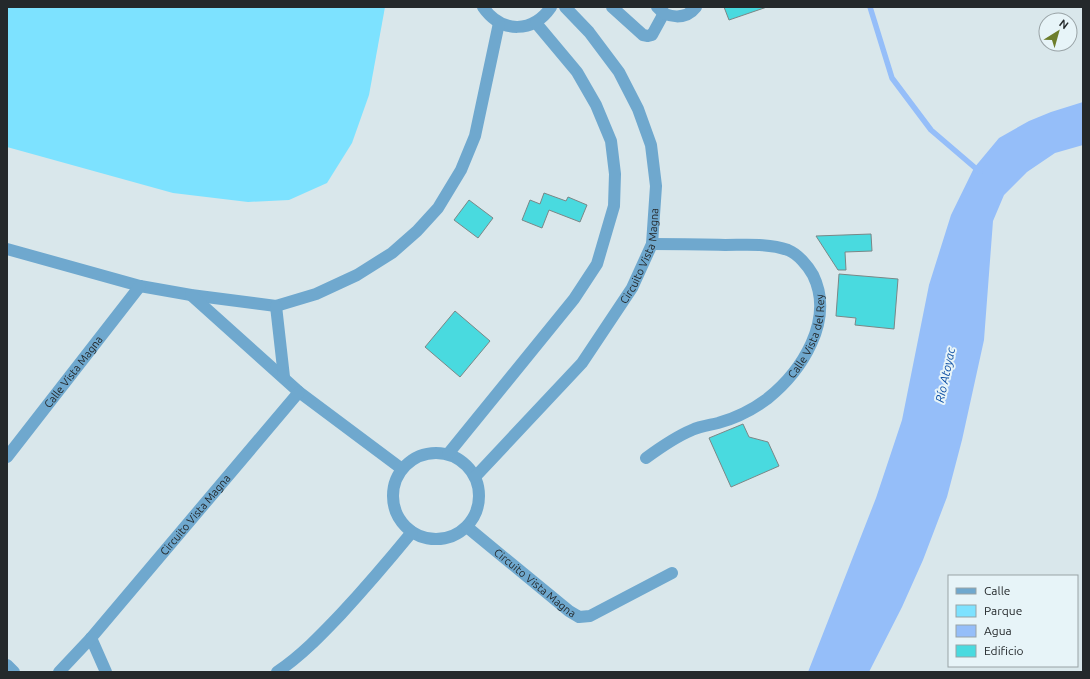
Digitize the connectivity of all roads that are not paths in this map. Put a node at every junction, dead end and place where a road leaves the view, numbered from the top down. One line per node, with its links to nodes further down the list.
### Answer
1 (483, 7): 7 (street)
2 (551, 7): 8 (street)
3 (565, 7): 9 (street, Circuito Vista Magna)
4 (612, 7): 6 (street)
5 (696, 7): 6 (street)
6 (661, 10)
7 (499, 23): 8 (street); 13 (street)
8 (536, 23): 18 (street)
9 (652, 244): 20 (street, Calle Vista del Rey); 22 (street, Circuito Vista Magna)
10 (7, 249): 11 (street)
11 (140, 286): 12 (street); 17 (street, Calle Vista Magna)
12 (191, 295): 13 (street); 14 (street)
13 (276, 306): 14 (street)
14 (284, 377): 15 (street)
15 (299, 392): 21 (street); 26 (street, Circuito Vista Magna)
16 (7, 439): 17 (street)
17 (20, 442): 19 (street, Calle Vista Magna)
18 (448, 454): 21 (street); 22 (street)
19 (7, 457)
20 (646, 458)
21 (402, 469): 24 (street)
22 (475, 477): 23 (street)
23 (467, 527): 24 (street); 25 (street, Circuito Vista Magna)
24 (412, 532): 31 (street)
25 (672, 573)
26 (91, 638): 29 (street, Circuito Vista Magna); 30 (street)
27 (7, 665): 28 (street)
28 (14, 672)
29 (59, 672)
30 (106, 672)
31 (277, 672)

